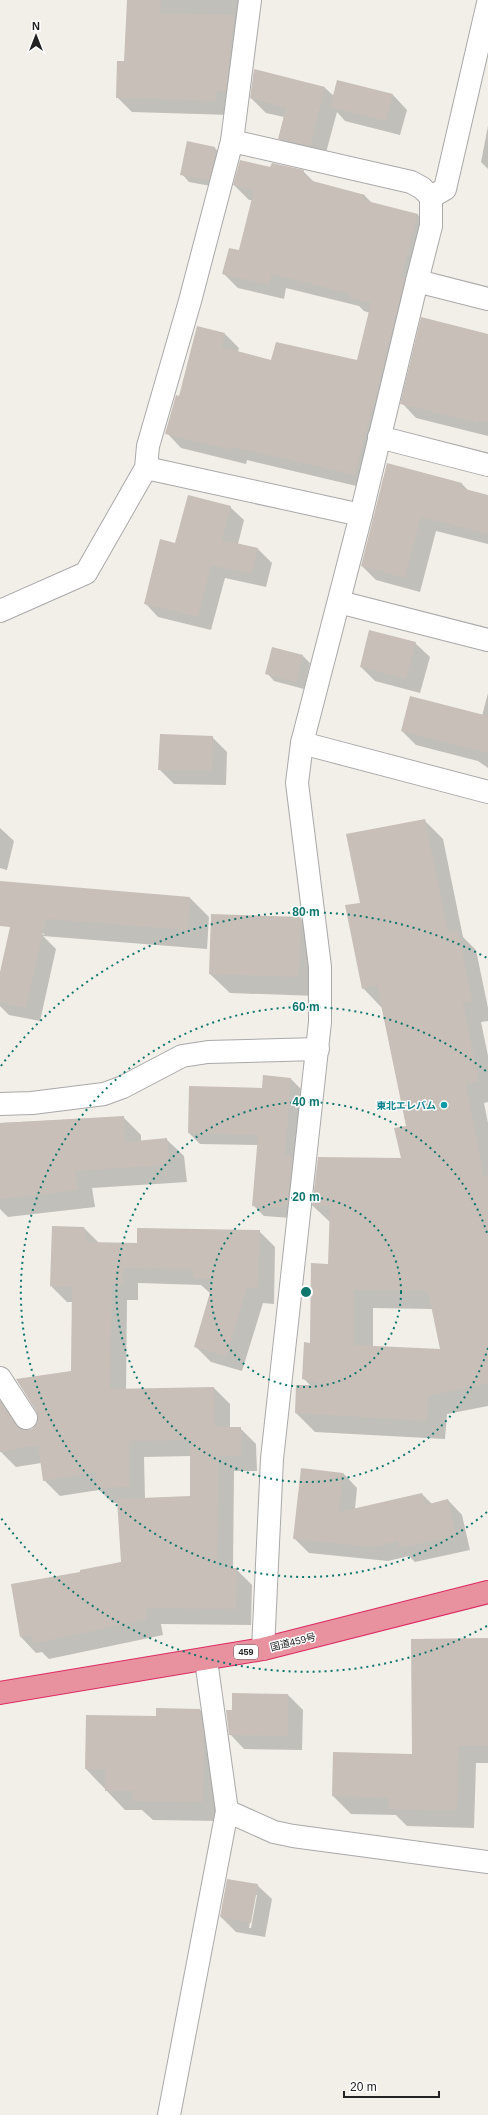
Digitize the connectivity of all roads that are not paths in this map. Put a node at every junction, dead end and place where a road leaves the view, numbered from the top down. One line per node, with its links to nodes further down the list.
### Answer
1 (250, 0): 3 (street)
2 (488, 3): 4 (street)
3 (232, 141): 4 (street); 9 (street)
4 (431, 197): 5 (street)
5 (417, 281): 6 (street); 7 (street)
6 (488, 299)
7 (379, 437): 8 (street); 10 (street)
8 (488, 465)
9 (146, 468): 10 (street); 12 (street)
10 (361, 515): 11 (street)
11 (339, 602): 13 (street); 14 (street)
12 (0, 611)
13 (488, 640)
14 (302, 743): 15 (street); 16 (street)
15 (488, 792)
16 (318, 1049): 17 (street); 21 (street)
17 (0, 1104)
18 (0, 1378): 19 (street)
19 (26, 1418)
20 (488, 1592): 21 (highway, 国道459号 / 459)
21 (263, 1649): 22 (highway, 国道459号 / 459)
22 (206, 1660): 23 (highway, 国道459号 / 459); 24 (street)
23 (0, 1693)
24 (226, 1811): 25 (street); 26 (street)
25 (488, 1862)
26 (169, 2115)

